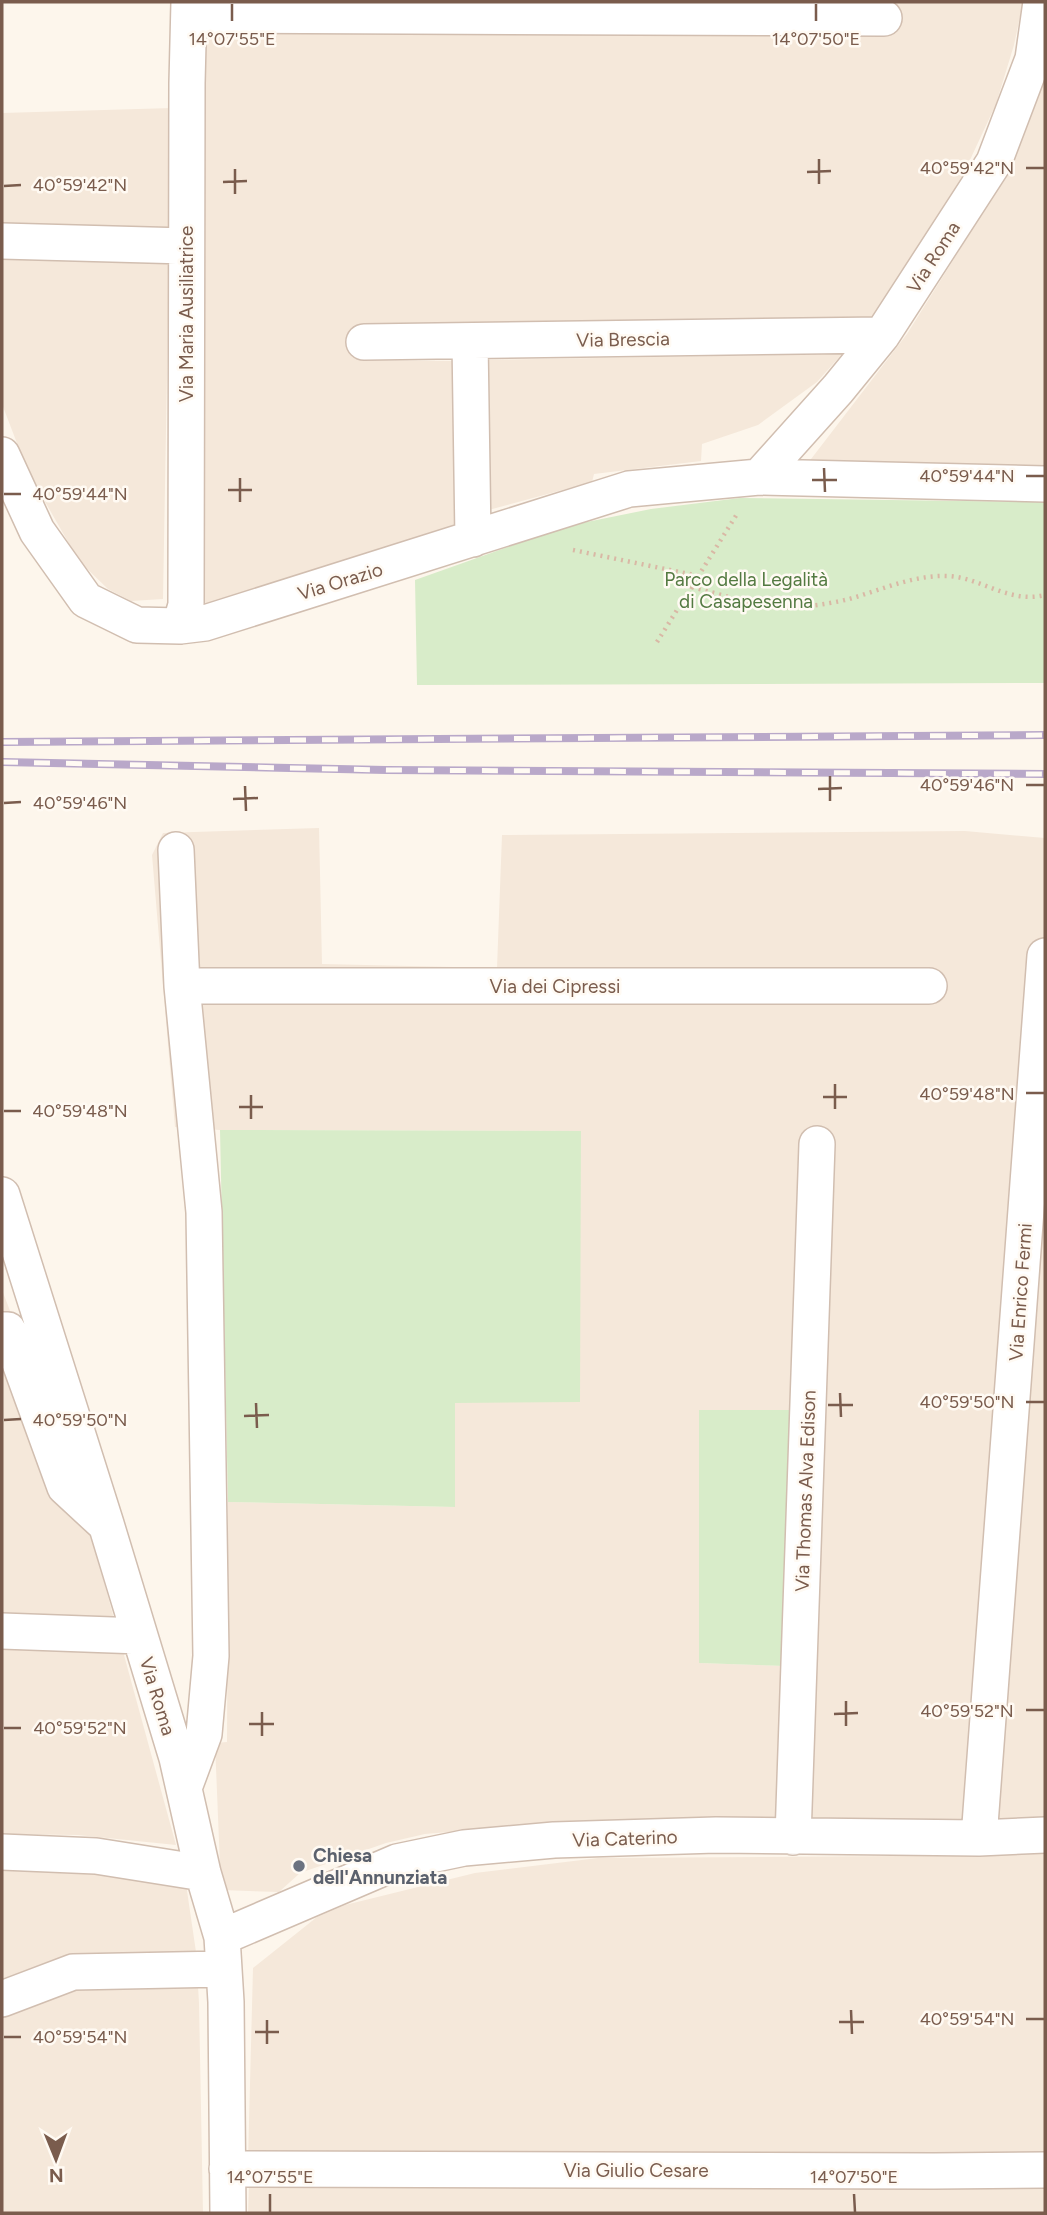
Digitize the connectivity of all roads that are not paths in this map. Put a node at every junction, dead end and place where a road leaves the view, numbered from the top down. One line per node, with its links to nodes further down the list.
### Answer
1 (1041, 2): 8 (street, Via Roma)
2 (189, 8): 3 (street); 7 (street, Via Maria Ausiliatrice)
3 (474, 8): 4 (street)
4 (669, 9): 5 (street)
5 (884, 18)
6 (2, 241): 7 (street)
7 (186, 246): 15 (street, Via Maria Ausiliatrice)
8 (882, 335): 9 (street, Via Brescia); 12 (street, Via Roma)
9 (470, 341): 10 (street, Via Brescia); 14 (street)
10 (364, 342)
11 (2, 455): 15 (street, Via Orazio)
12 (759, 477): 13 (street, Via Orazio); 14 (street, Via Orazio)
13 (1045, 484)
14 (473, 539): 15 (street, Via Orazio)
15 (180, 626)
16 (176, 850): 18 (street)
17 (1045, 956): 29 (street, Via Enrico Fermi)
18 (182, 986): 19 (street, Via dei Cipressi); 26 (street)
19 (929, 986)
20 (817, 1144): 28 (street, Via Thomas Alva Edison)
21 (2, 1195): 23 (street, Via Roma)
22 (2, 1330): 23 (street)
23 (106, 1524): 25 (street, Via Roma)
24 (2, 1631): 25 (street)
25 (140, 1636): 26 (street, Via Roma)
26 (184, 1788): 31 (street, Via Roma)
27 (1045, 1835): 29 (street, Via Caterino)
28 (793, 1837): 29 (street, Via Caterino); 32 (street, Via Caterino)
29 (979, 1838)
30 (2, 1852): 31 (street)
31 (203, 1873): 32 (street, Via Roma)
32 (223, 1953): 33 (street); 34 (street, Via Roma)
33 (2, 1999)
34 (227, 2169): 35 (street, Via Giulio Cesare); 36 (street, Via Roma)
35 (1045, 2170)
36 (228, 2213)

